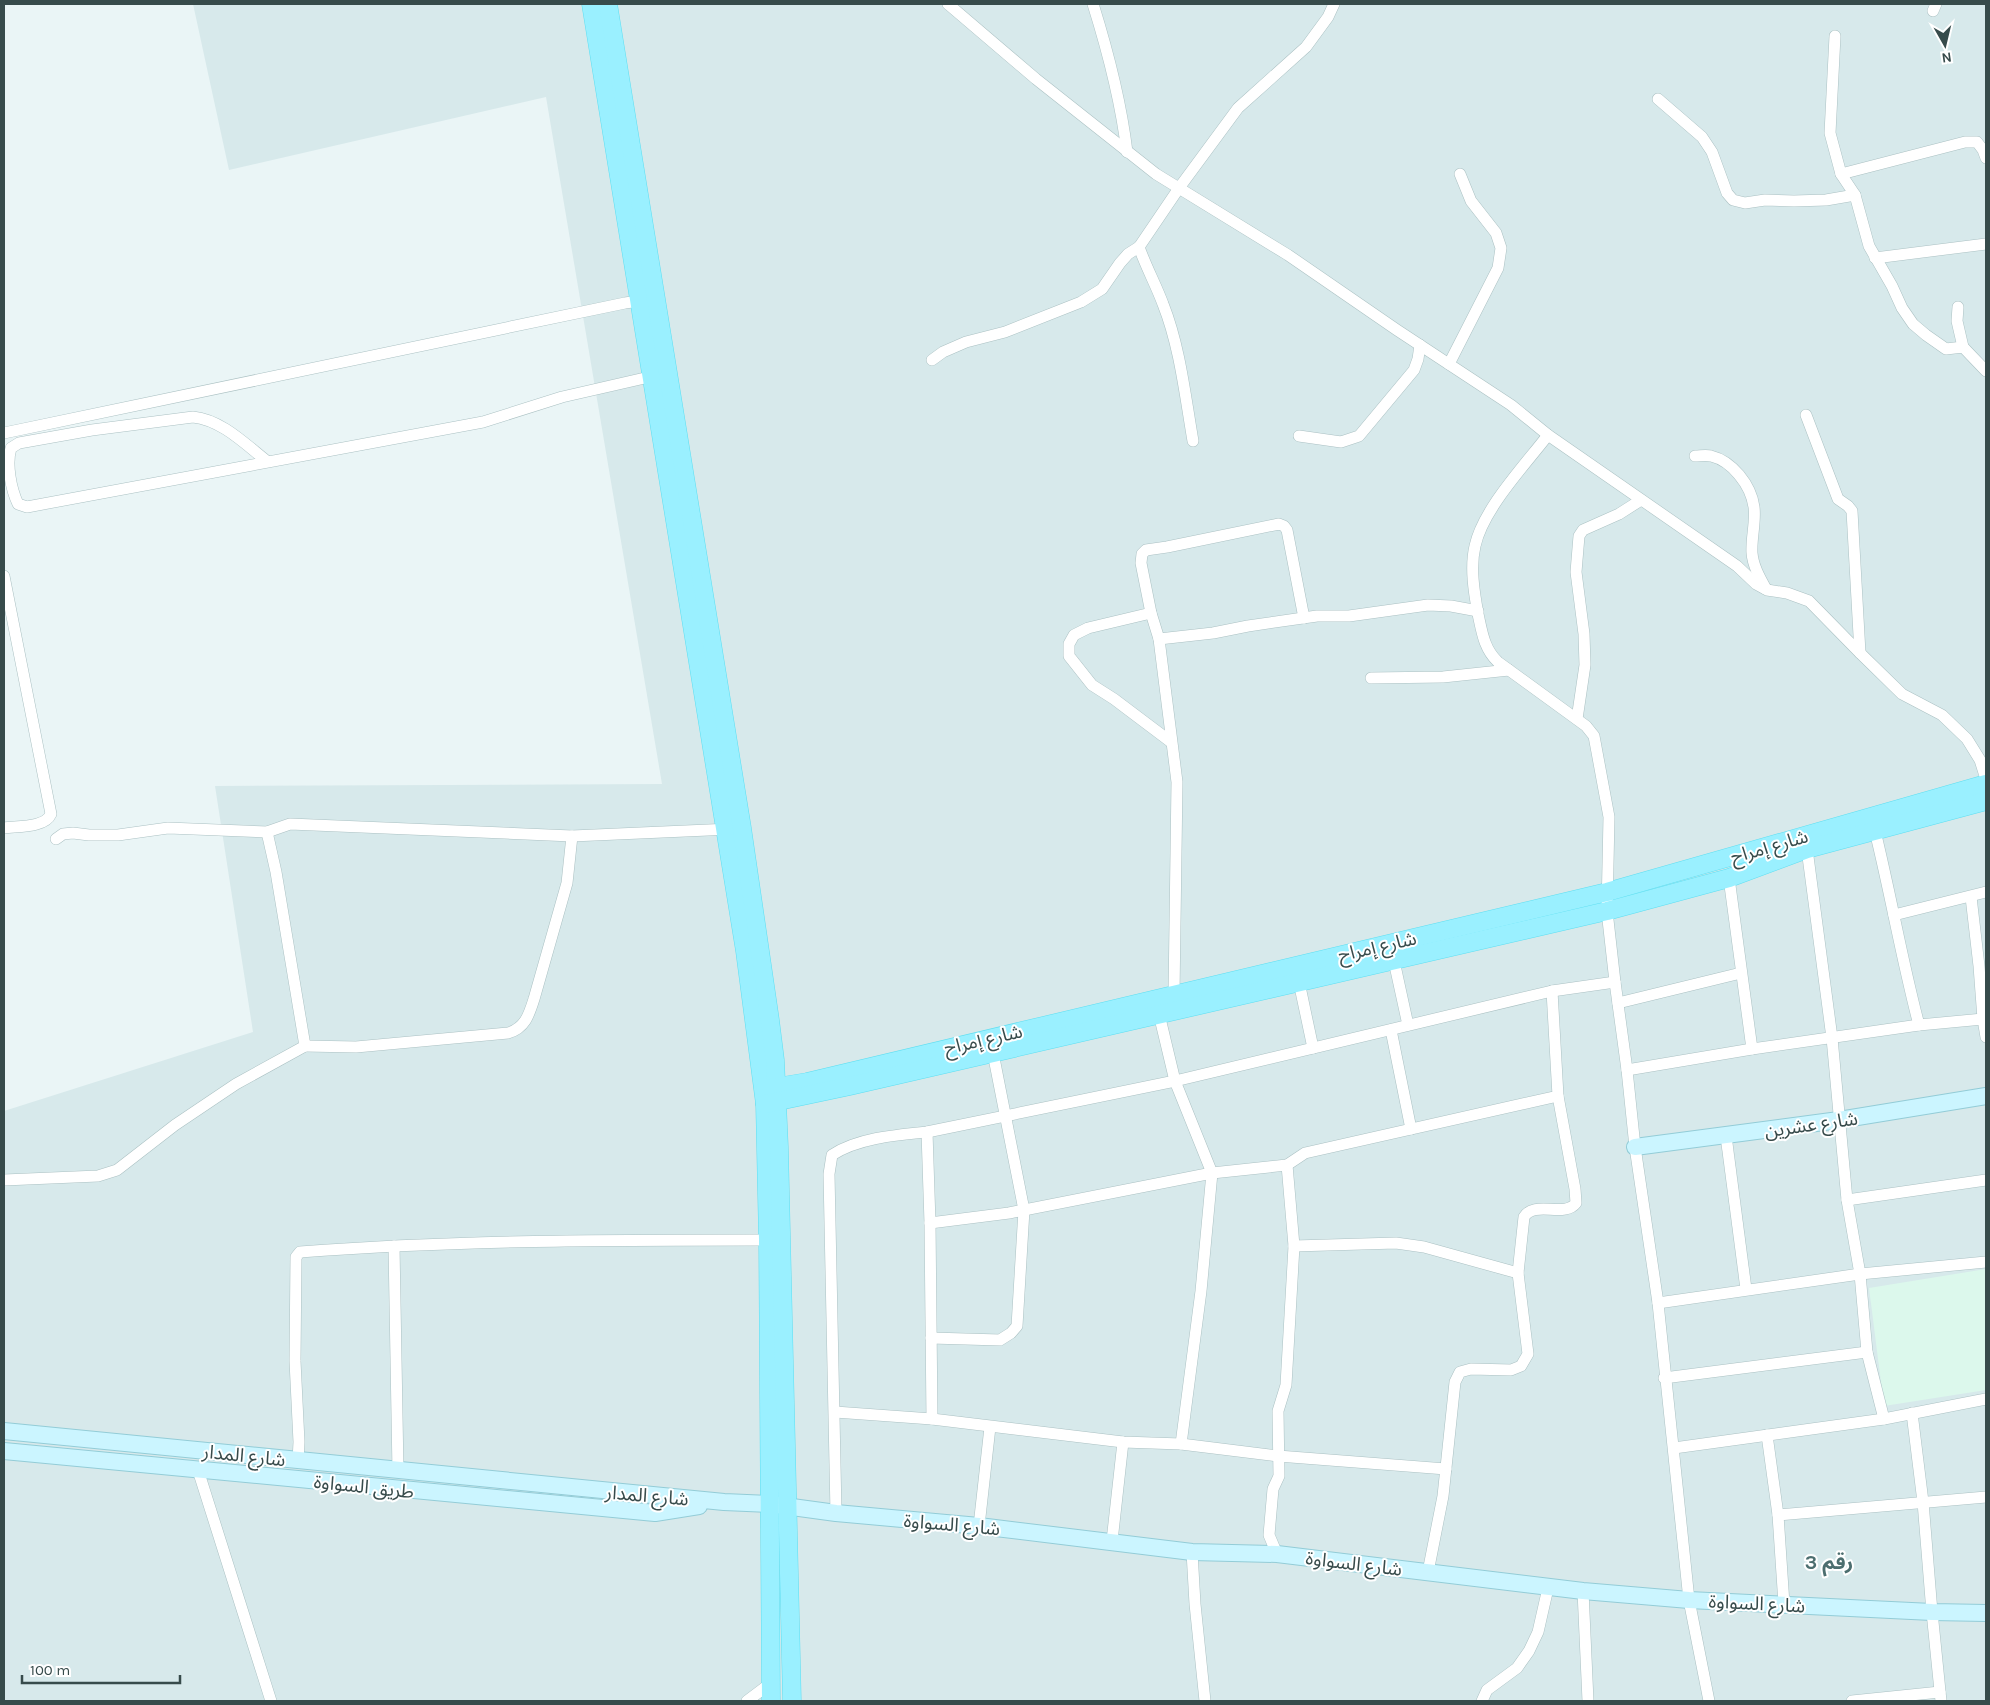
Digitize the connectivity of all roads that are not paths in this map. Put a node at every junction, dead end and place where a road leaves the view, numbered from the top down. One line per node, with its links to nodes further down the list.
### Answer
1 (590, 4): 17 (main road)
2 (608, 4): 17 (main road)
3 (948, 4): 8 (street)
4 (1093, 4): 8 (street)
5 (1334, 4): 12 (street)
6 (1835, 36): 11 (street)
7 (1658, 99): 13 (street)
8 (1127, 152): 12 (street)
9 (1986, 158): 11 (street)
10 (1460, 174): 22 (street)
11 (1841, 174): 13 (street)
12 (1179, 188): 15 (street); 19 (street)
13 (1855, 195): 16 (street)
14 (1986, 244): 16 (street)
15 (1139, 247): 21 (street); 29 (street)
16 (1875, 258): 20 (street)
17 (648, 300): 24 (main road); 26 (street)
18 (1958, 307): 20 (street)
19 (1420, 345): 22 (street); 28 (street)
20 (1962, 347): 23 (street)
21 (932, 360)
22 (1449, 364): 27 (street)
23 (1986, 371)
24 (660, 375): 31 (street); 48 (main road)
25 (1806, 415): 39 (street)
26 (4, 433)
27 (1548, 435): 32 (street); 35 (street)
28 (1299, 436)
29 (1193, 441)
30 (1695, 456): 34 (street)
31 (268, 462): 31 (street)
32 (1640, 500): 34 (street); 42 (street)
33 (4, 576): 47 (street)
34 (1767, 590): 39 (street)
35 (1478, 611): 37 (street); 40 (street)
36 (1151, 613): 37 (street); 38 (street); 43 (street)
37 (1304, 618): 38 (street)
38 (1159, 639): 43 (street)
39 (1860, 653): 44 (street)
40 (1509, 670): 41 (street); 42 (street)
41 (1371, 678)
42 (1577, 719): 55 (street)
43 (1171, 742): 66 (street)
44 (1986, 779)
45 (1986, 784): 55 (main road, شارع إمراح)
46 (1986, 802): 49 (main road, شارع إمراح)
47 (4, 828)
48 (734, 829): 51 (street); 81 (main road)
49 (1875, 831): 53 (main road, شارع إمراح); 59 (street)
50 (267, 832): 51 (street); 52 (street); 75 (street)
51 (572, 836): 75 (street)
52 (56, 839)
53 (1807, 849): 54 (main road, شارع إمراح); 74 (street)
54 (1729, 878): 58 (main road, شارع إمراح); 62 (street)
55 (1607, 892): 58 (street); 66 (main road, شارع إمراح)
56 (1986, 892): 57 (street)
57 (1971, 897): 59 (street); 61 (street)
58 (1607, 910): 60 (main road, شارع إمراح); 64 (street)
59 (1894, 915): 71 (street)
60 (1394, 961): 63 (main road, شارع إمراح); 70 (street)
61 (1983, 965): 69 (street)
62 (1741, 973): 67 (street); 77 (street)
63 (1298, 982): 68 (main road, شارع إمراح); 76 (street)
64 (1615, 982): 65 (street); 67 (street)
65 (1552, 991): 70 (street); 82 (street)
66 (1174, 994): 81 (main road, شارع إمراح)
67 (1618, 1003): 79 (street)
68 (1159, 1014): 78 (main road, شارع إمراح); 80 (street)
69 (1983, 1019): 71 (street); 73 (street)
70 (1408, 1025): 72 (street)
71 (1919, 1025): 74 (street)
72 (1391, 1030): 76 (street); 86 (street)
73 (1986, 1037)
74 (1832, 1038): 77 (street); 85 (street)
75 (305, 1046): 92 (street)
76 (1313, 1048): 80 (street)
77 (1752, 1049): 79 (street)
78 (993, 1053): 81 (main road, شارع إمراح); 84 (street)
79 (1628, 1070): 89 (street)
80 (1174, 1082): 84 (street); 91 (street)
81 (770, 1096): 97 (main road); 129 (main road)
82 (1558, 1096): 86 (street); 101 (street)
83 (1986, 1096): 85 (street, شارع عشرين)
84 (1006, 1116): 87 (street); 95 (street)
85 (1839, 1120): 88 (street, شارع عشرين); 94 (street)
86 (1411, 1129): 90 (street)
87 (927, 1132): 96 (street); 109 (street)
88 (1726, 1136): 89 (street, شارع عشرين); 103 (street)
89 (1635, 1147): 104 (street)
90 (1287, 1165): 91 (street); 99 (street)
91 (1212, 1173): 95 (street); 117 (street)
92 (4, 1180)
93 (1986, 1180): 94 (street)
94 (1847, 1200): 102 (street)
95 (1024, 1210): 96 (street); 105 (street)
96 (930, 1223): 105 (street)
97 (768, 1240): 98 (street); 128 (main road)
98 (394, 1246): 121 (street); 124 (street)
99 (1294, 1246): 101 (street); 120 (street)
100 (1986, 1262): 102 (street)
101 (1518, 1273): 123 (street)
102 (1860, 1274): 103 (street); 106 (street)
103 (1746, 1289): 104 (street)
104 (1658, 1304): 107 (street)
105 (931, 1338): 111 (street)
106 (1867, 1352): 107 (street); 112 (street)
107 (1664, 1378): 118 (street)
108 (1986, 1399): 110 (street)
109 (835, 1412): 111 (street); 130 (street)
110 (1912, 1413): 112 (street); 127 (street)
111 (932, 1419): 113 (street)
112 (1884, 1419): 115 (street)
113 (990, 1427): 116 (street); 132 (street)
114 (4, 1431): 121 (street, شارع المدار)
115 (1767, 1435): 118 (street); 131 (street)
116 (1124, 1442): 117 (street); 133 (street)
117 (1181, 1444): 120 (street)
118 (1674, 1448): 139 (street)
119 (4, 1451): 122 (street, طريق السواوة)
120 (1278, 1456): 123 (street); 135 (street)
121 (298, 1461): 124 (street, شارع المدار)
122 (198, 1470): 126 (street, طريق السواوة); 145 (street)
123 (1446, 1470): 136 (street)
124 (398, 1471): 126 (street, شارع المدار)
125 (1986, 1497): 127 (street)
126 (724, 1502): 128 (street, شارع السواوة)
127 (1923, 1502): 131 (street); 141 (street)
128 (770, 1504): 129 (street, شارع السواوة); 143 (main road)
129 (788, 1507): 130 (street, شارع السواوة); 148 (main road)
130 (836, 1513): 132 (street, شارع السواوة)
131 (1778, 1515): 140 (street)
132 (979, 1526): 133 (street, شارع السواوة)
133 (1112, 1541): 134 (street, شارع السواوة)
134 (1192, 1552): 135 (street, شارع السواوة); 149 (street)
135 (1277, 1554): 136 (street, شارع السواوة)
136 (1428, 1572): 137 (street, شارع السواوة)
137 (1548, 1588): 138 (street, شارع السواوة); 150 (street)
138 (1583, 1591): 139 (street, شارع السواوة); 151 (street)
139 (1689, 1600): 140 (street, شارع السواوة); 152 (street)
140 (1784, 1604): 141 (street, شارع السواوة)
141 (1932, 1612): 142 (street, شارع السواوة); 144 (street)
142 (1986, 1613)
143 (771, 1683): 146 (street); 147 (main road)
144 (1941, 1697): 153 (street)
145 (271, 1701)
146 (747, 1701)
147 (771, 1701)
148 (792, 1701)
149 (1205, 1701)
150 (1482, 1701)
151 (1588, 1701)
152 (1709, 1701)
153 (1852, 1701)

